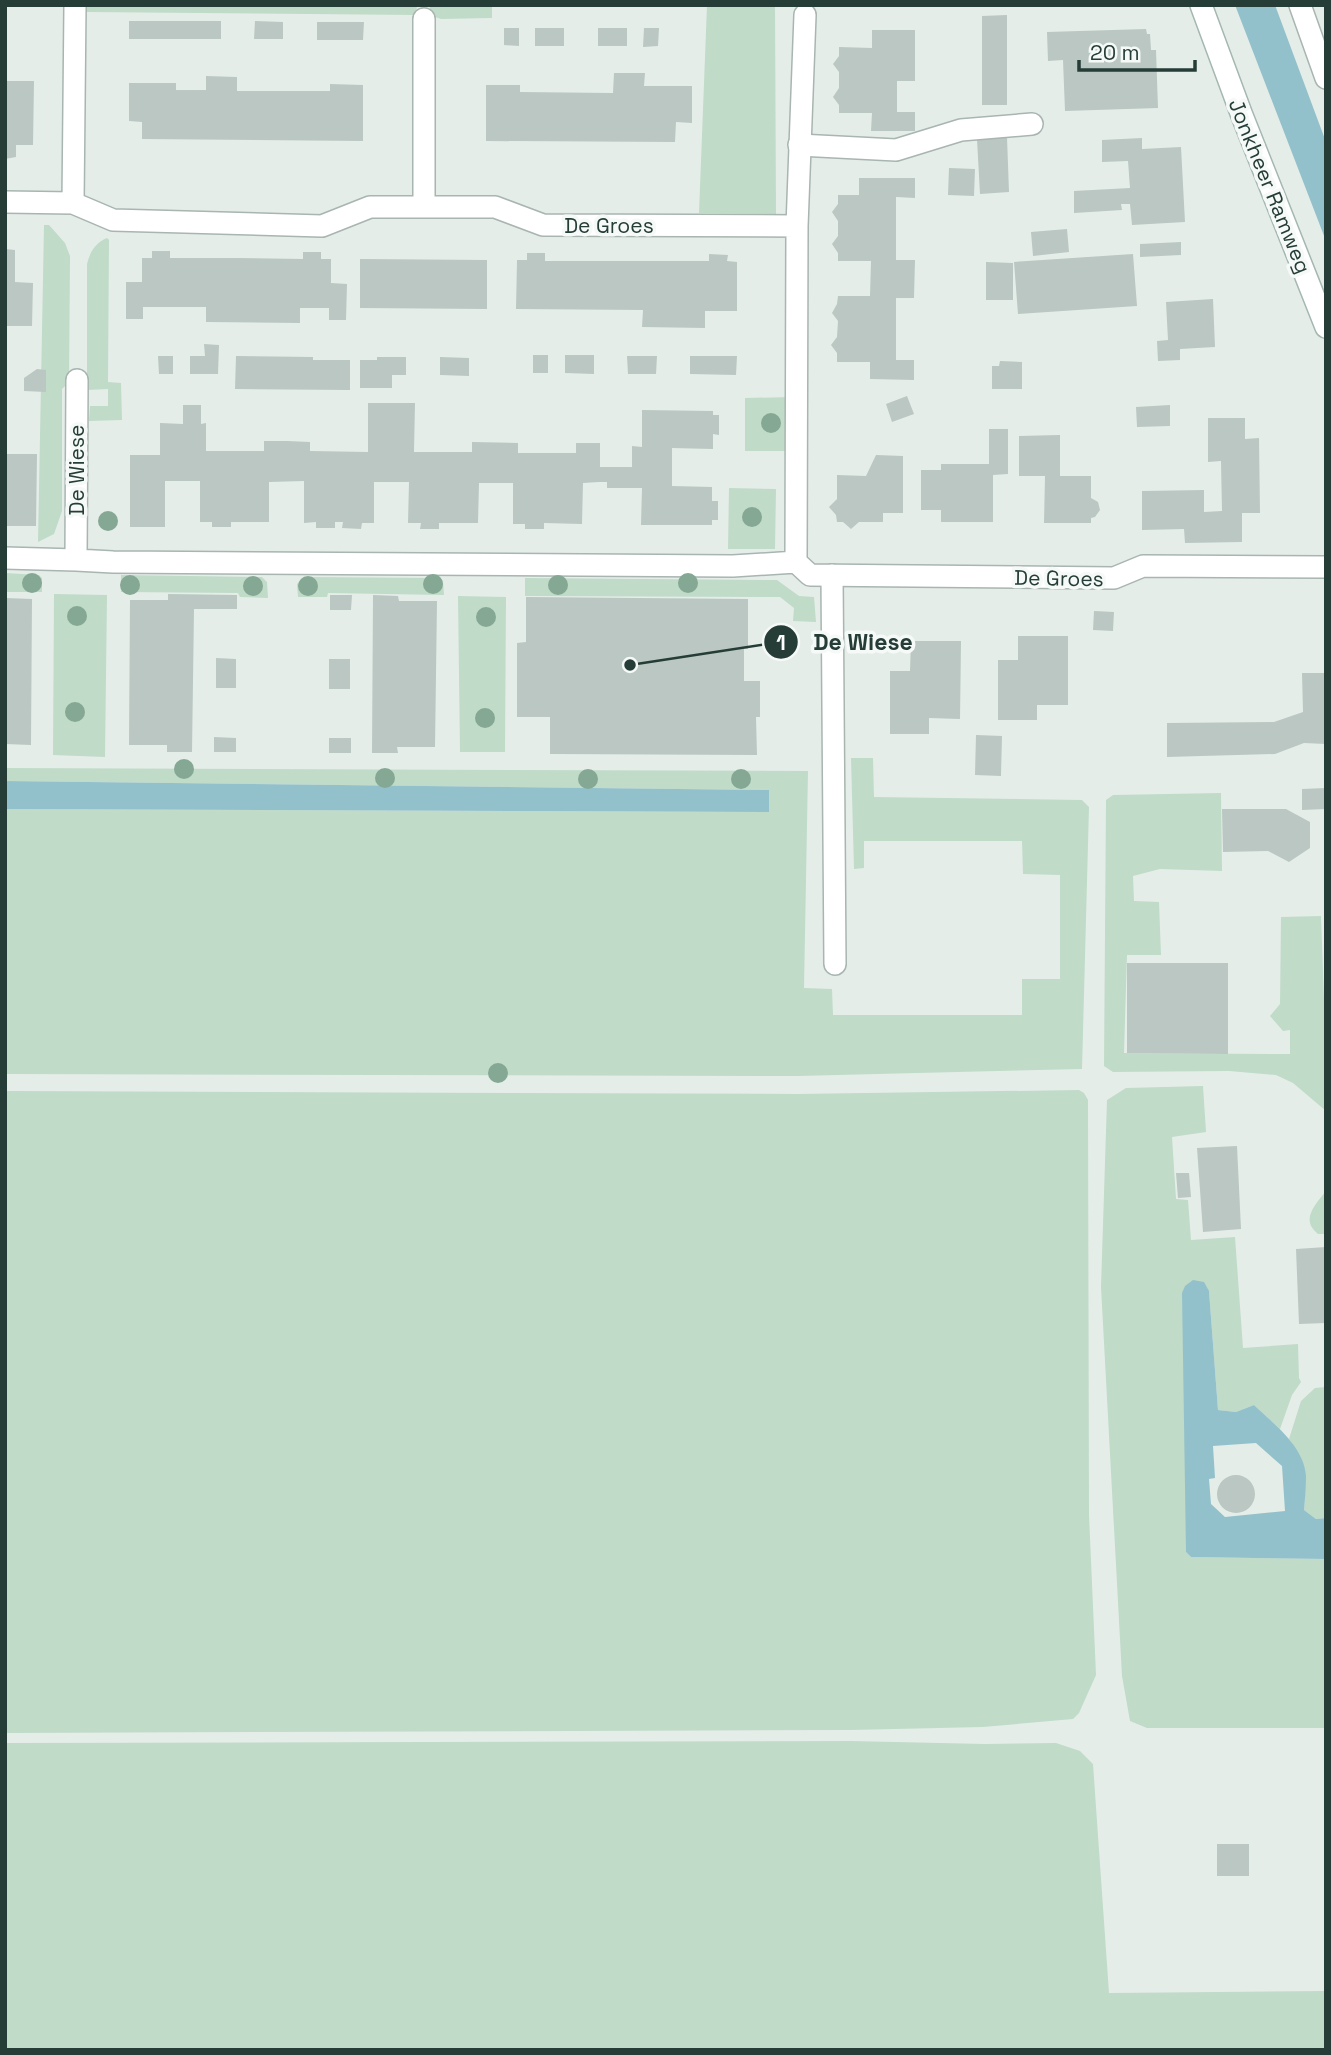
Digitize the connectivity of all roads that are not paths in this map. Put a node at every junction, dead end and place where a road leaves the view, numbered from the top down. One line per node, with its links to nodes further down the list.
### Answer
1 (75, 5): 10 (street)
2 (1201, 5): 13 (street, Jonkheer Ramweg)
3 (1300, 5): 6 (street)
4 (805, 15): 8 (street)
5 (425, 19): 11 (street)
6 (1326, 78)
7 (1032, 124): 8 (street)
8 (799, 145): 12 (street)
9 (5, 202): 10 (street, De Groes)
10 (73, 204): 11 (street, De Groes)
11 (424, 206): 12 (street, De Groes)
12 (797, 226): 17 (street)
13 (1326, 327)
14 (77, 380): 16 (street, De Wiese)
15 (5, 558): 16 (street)
16 (75, 559): 17 (street)
17 (796, 562): 19 (street, De Groes)
18 (1326, 567): 19 (street, De Groes)
19 (832, 575): 20 (street)
20 (835, 964)

